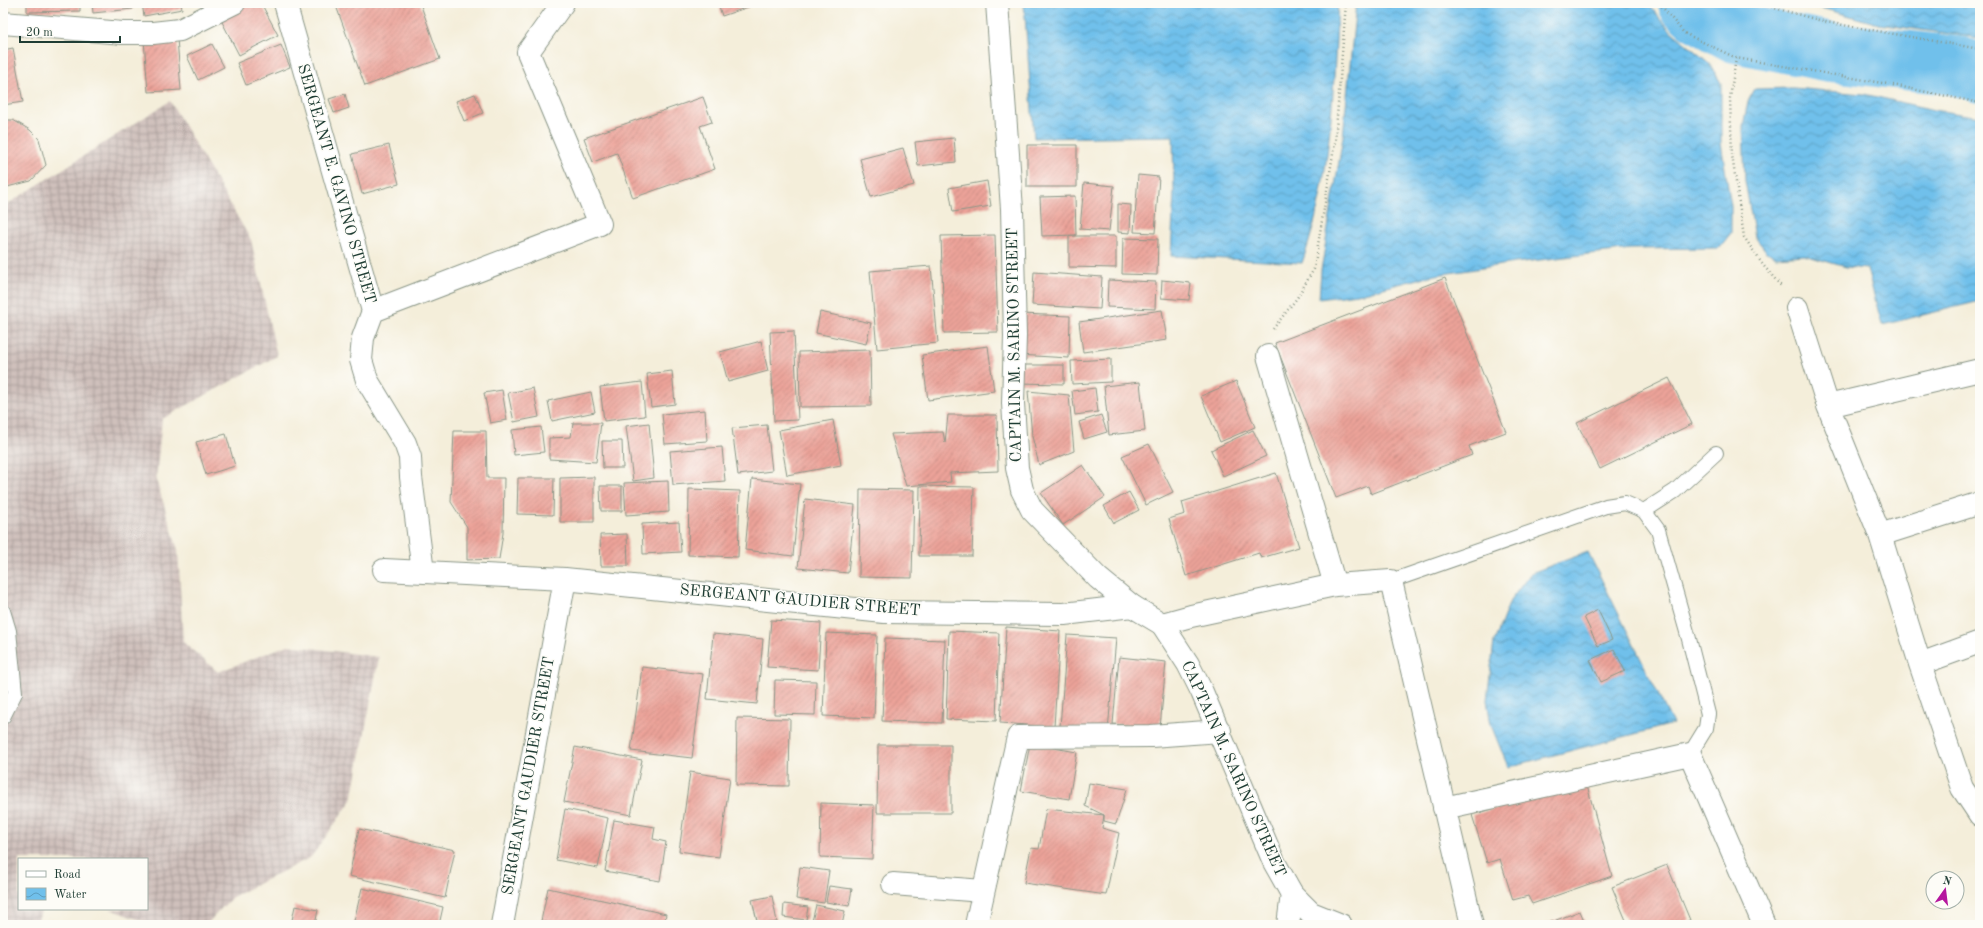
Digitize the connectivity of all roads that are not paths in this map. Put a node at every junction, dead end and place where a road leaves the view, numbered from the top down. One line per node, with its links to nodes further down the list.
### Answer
1 (234, 3): 5 (street)
2 (285, 3): 7 (street, SERGEANT E. GAVINO STREET)
3 (563, 3): 7 (street, SERGEANT E. GAVINO STREET)
4 (997, 3): 20 (street, CAPTAIN M. SARINO STREET)
5 (3, 23)
6 (1797, 308): 10 (street)
7 (373, 311): 16 (street)
8 (1268, 356): 19 (street)
9 (1980, 370): 10 (street)
10 (1828, 406): 14 (street)
11 (1716, 453): 13 (lane)
12 (1980, 503): 14 (street)
13 (1644, 511): 18 (lane); 27 (lane)
14 (1880, 535): 24 (street)
15 (384, 570): 16 (street, SERGEANT GAUDIER STREET)
16 (424, 572): 17 (street, SERGEANT GAUDIER STREET)
17 (565, 579): 20 (street, SERGEANT GAUDIER STREET); 34 (street, SERGEANT GAUDIER STREET)
18 (1392, 581): 19 (street); 29 (street)
19 (1335, 585): 22 (street)
20 (1132, 606): 22 (street, CAPTAIN M. SARINO STREET)
21 (3, 610): 25 (lane)
22 (1162, 624): 26 (street, CAPTAIN M. SARINO STREET)
23 (1980, 642): 24 (street)
24 (1920, 664): 28 (street)
25 (3, 717)
26 (1220, 731): 32 (street); 33 (street, CAPTAIN M. SARINO STREET)
27 (1690, 754): 29 (street); 39 (street)
28 (1971, 786): 30 (street)
29 (1444, 808): 38 (street)
30 (1980, 815)
31 (893, 884): 32 (street)
32 (983, 891): 35 (street)
33 (1292, 894): 36 (street); 37 (street, CAPTAIN M. SARINO STREET)
34 (502, 925)
35 (976, 925)
36 (1288, 925)
37 (1341, 925)
38 (1472, 925)
39 (1764, 925)

